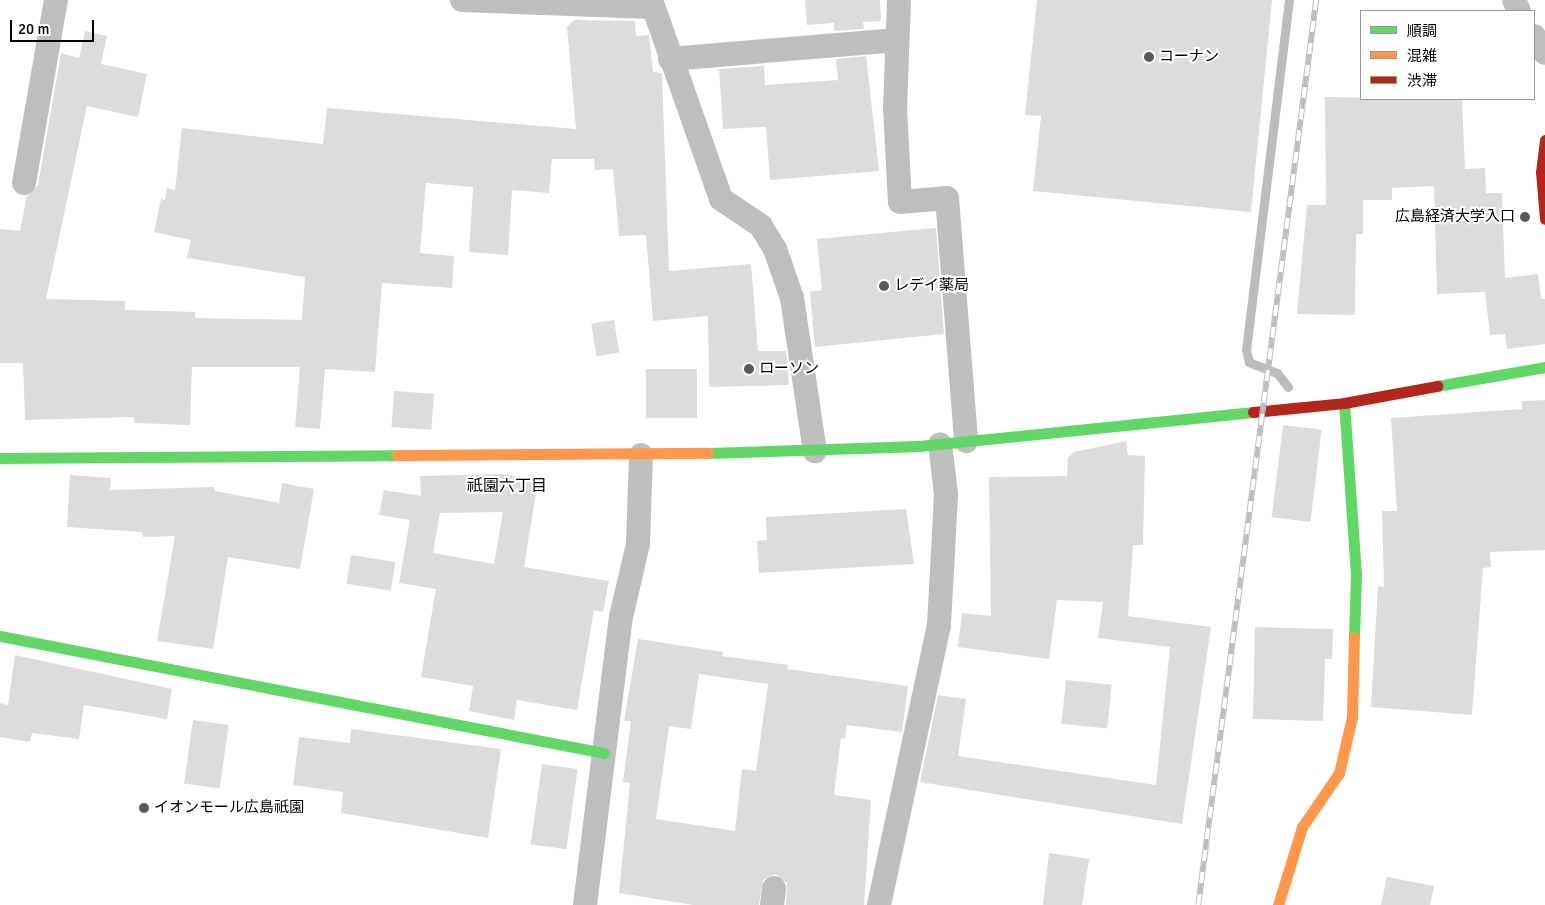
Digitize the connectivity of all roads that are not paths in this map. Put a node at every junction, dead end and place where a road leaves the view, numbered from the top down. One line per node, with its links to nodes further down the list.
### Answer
1 (56, 0): 11 (street)
2 (462, 0): 4 (street)
3 (898, 0): 7 (street)
4 (564, 2): 5 (street)
5 (651, 3): 9 (street)
6 (1535, 38): 8 (street)
7 (897, 40): 9 (street); 15 (street)
8 (1545, 53)
9 (670, 59): 17 (street)
10 (1545, 140): 12 (street)
11 (24, 183)
12 (1545, 219)
13 (1545, 367): 14 (street)
14 (1344, 403): 15 (street); 24 (street)
15 (966, 441): 16 (street)
16 (940, 444): 17 (street); 23 (street)
17 (815, 451): 18 (street)
18 (641, 455): 19 (street); 21 (street)
19 (0, 458)
20 (0, 636): 21 (street)
21 (604, 754): 22 (street)
22 (585, 905)
23 (879, 905)
24 (1278, 905)

